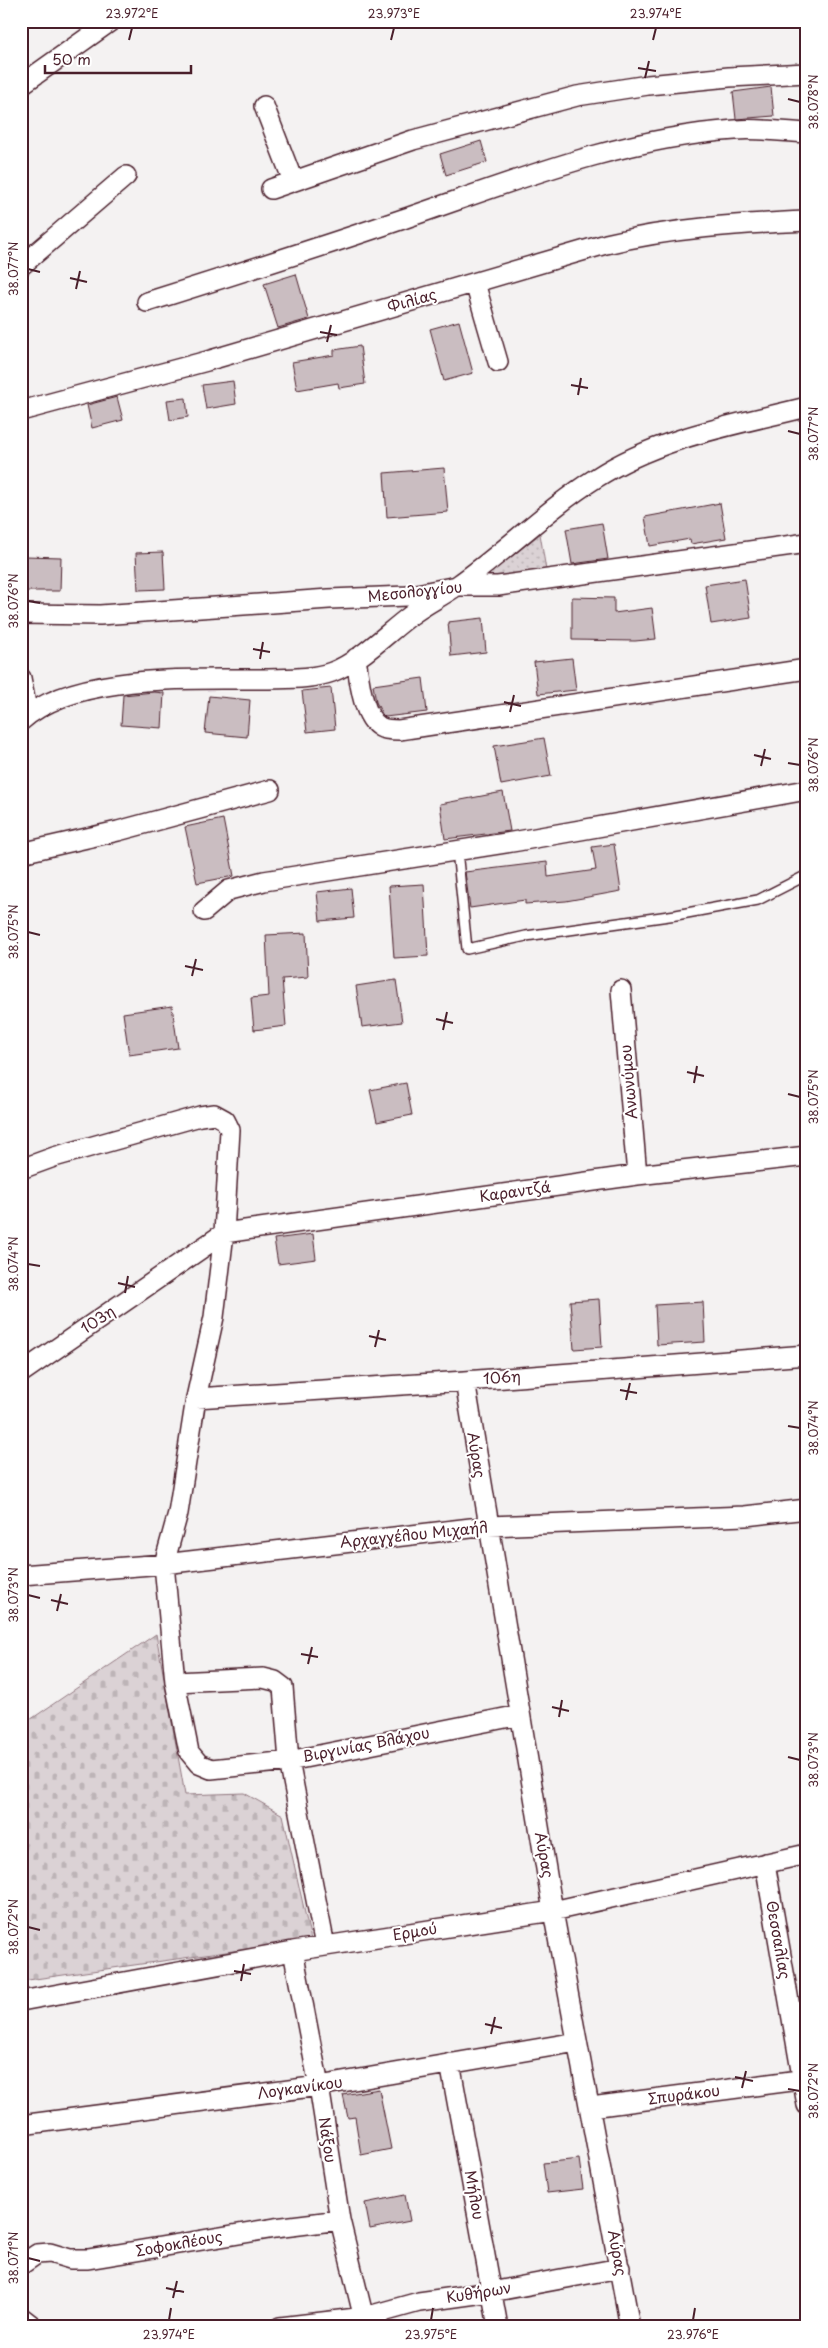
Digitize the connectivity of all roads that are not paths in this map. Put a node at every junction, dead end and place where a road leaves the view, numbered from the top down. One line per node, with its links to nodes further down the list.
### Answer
1 (111, 21): 3 (street)
2 (807, 73): 7 (street)
3 (21, 85)
4 (264, 106): 7 (street)
5 (807, 133): 12 (street)
6 (126, 176): 10 (street)
7 (292, 181): 8 (street)
8 (271, 189)
9 (807, 221): 11 (street, Φιλίας)
10 (21, 266)
11 (475, 283): 13 (street); 15 (street, Φιλίας)
12 (147, 302)
13 (498, 362)
14 (807, 407): 17 (street)
15 (21, 411)
16 (807, 543): 17 (street, Μεσολογγίου)
17 (457, 586): 18 (street, Μεσολογγίου); 19 (street)
18 (21, 614)
19 (356, 658): 20 (street); 22 (street)
20 (807, 669)
21 (21, 678): 22 (street)
22 (25, 718)
23 (270, 790): 26 (street)
24 (807, 790): 25 (street)
25 (457, 850): 27 (lane); 28 (street)
26 (21, 852)
27 (807, 875)
28 (204, 911)
29 (620, 990): 32 (street, Ανωνύμου)
30 (807, 1156): 32 (street, Καραντζά)
31 (21, 1169): 33 (street)
32 (637, 1174): 33 (street, Καραντζά)
33 (224, 1233): 35 (street, 103η); 37 (street)
34 (807, 1355): 36 (street, 106η)
35 (21, 1372)
36 (465, 1381): 37 (street, 106η); 39 (street, Αύρας)
37 (196, 1398): 40 (street)
38 (807, 1509): 39 (street, Αρχαγγέλου Μιχαήλ)
39 (488, 1526): 40 (street, Αρχαγγέλου Μιχαήλ); 43 (street, Αύρας)
40 (164, 1564): 41 (street, Αρχαγγέλου Μιχαήλ); 42 (street)
41 (21, 1575)
42 (175, 1682): 44 (street, Βιργινίας Βλάχου); 44 (street)
43 (520, 1715): 44 (street, Βιργινίας Βλάχου); 47 (street, Αύρας)
44 (289, 1761): 48 (street)
45 (807, 1854): 46 (street, Ερμού)
46 (765, 1863): 47 (street, Ερμού); 53 (street, Θεσσαλίας)
47 (553, 1911): 48 (street, Ερμού); 51 (street, Αύρας)
48 (325, 1946): 49 (street, Ερμού)
49 (293, 1952): 50 (street, Ερμού); 54 (street, Νάξου)
50 (21, 2001)
51 (577, 2042): 52 (street, Λογκανίκου); 56 (street, Αύρας)
52 (450, 2063): 54 (street, Λογκανίκου); 61 (street, Μήλου)
53 (804, 2080): 55 (street, Θεσσαλίας); 56 (street, Σπυράκου)
54 (319, 2086): 57 (street, Λογκανίκου); 58 (street, Νάξου)
55 (807, 2105)
56 (591, 2107): 60 (street, Αύρας)
57 (21, 2125)
58 (340, 2220): 59 (street, Σοφοκλέους); 63 (street, Νάξου)
59 (21, 2265)
60 (620, 2268): 61 (street, Κυθήρων); 67 (street, Αύρας)
61 (491, 2292): 63 (street, Κυθήρων); 66 (street, Μήλου)
62 (21, 2316): 64 (street)
63 (366, 2322): 65 (street, Κυθήρων)
64 (34, 2327)
65 (280, 2327)
66 (498, 2327)
67 (630, 2327)

